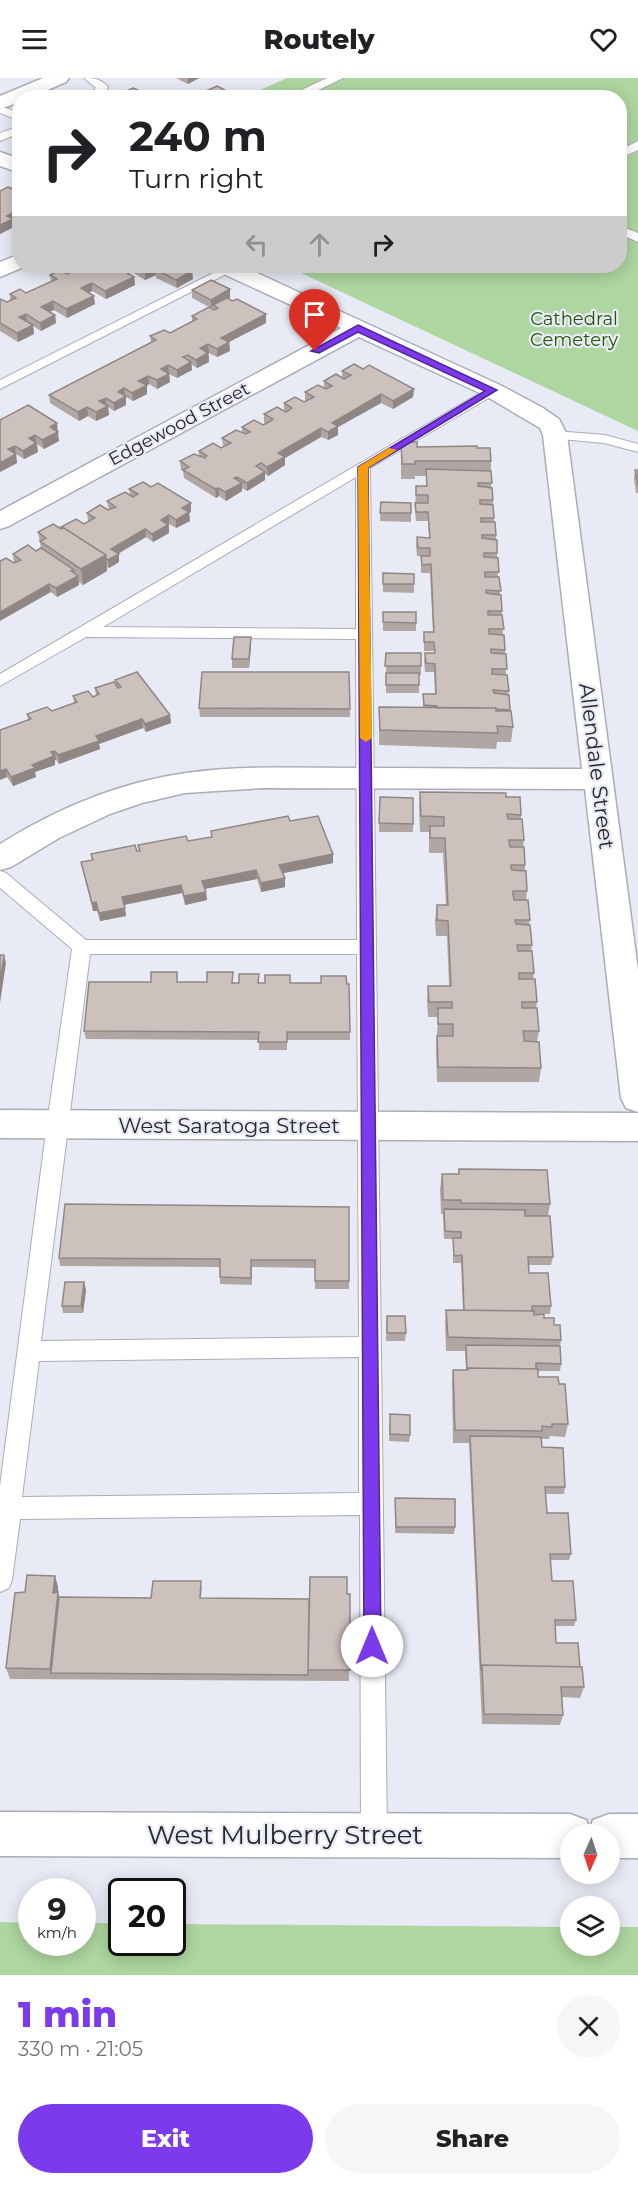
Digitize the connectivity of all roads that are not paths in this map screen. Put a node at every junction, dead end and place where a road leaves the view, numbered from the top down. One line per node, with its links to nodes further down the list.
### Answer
1 (90, 78): 5 (lane)
2 (337, 78): 6 (lane)
3 (44, 80): 4 (street)
4 (25, 90)
5 (101, 90)
6 (309, 90)
7 (217, 273): 10 (lane)
8 (242, 273): 9 (street)
9 (358, 328): 11 (street); 15 (street, Edgewood Street)
10 (0, 385)
11 (492, 390): 12 (street); 14 (lane)
12 (555, 435): 13 (lane); 20 (street, Allendale Street)
13 (638, 448)
14 (363, 467): 16 (lane); 17 (lane)
15 (0, 521)
16 (82, 632): 17 (lane); 18 (lane)
17 (365, 634): 19 (lane)
18 (0, 681)
19 (366, 778): 20 (street); 21 (street); 24 (lane)
20 (599, 779): 25 (street, Allendale Street)
21 (0, 859)
22 (0, 878): 23 (lane)
23 (82, 946): 24 (lane); 28 (lane)
24 (367, 947): 29 (lane)
25 (634, 1042): 26 (street, Allendale Street)
26 (638, 1098)
27 (0, 1124): 28 (street, West Saratoga Street)
28 (57, 1124): 29 (street, West Saratoga Street); 32 (lane)
29 (368, 1126): 30 (street, West Saratoga Street); 31 (lane)
30 (638, 1127)
31 (370, 1347): 32 (lane); 33 (lane)
32 (29, 1351): 34 (lane)
33 (371, 1504): 34 (lane); 37 (lane)
34 (8, 1508): 35 (lane)
35 (0, 1581)
36 (0, 1834): 37 (street, West Mulberry Street)
37 (374, 1835): 38 (street, West Mulberry Street)
38 (560, 1836)
39 (620, 1836): 40 (street)
40 (638, 1836)

